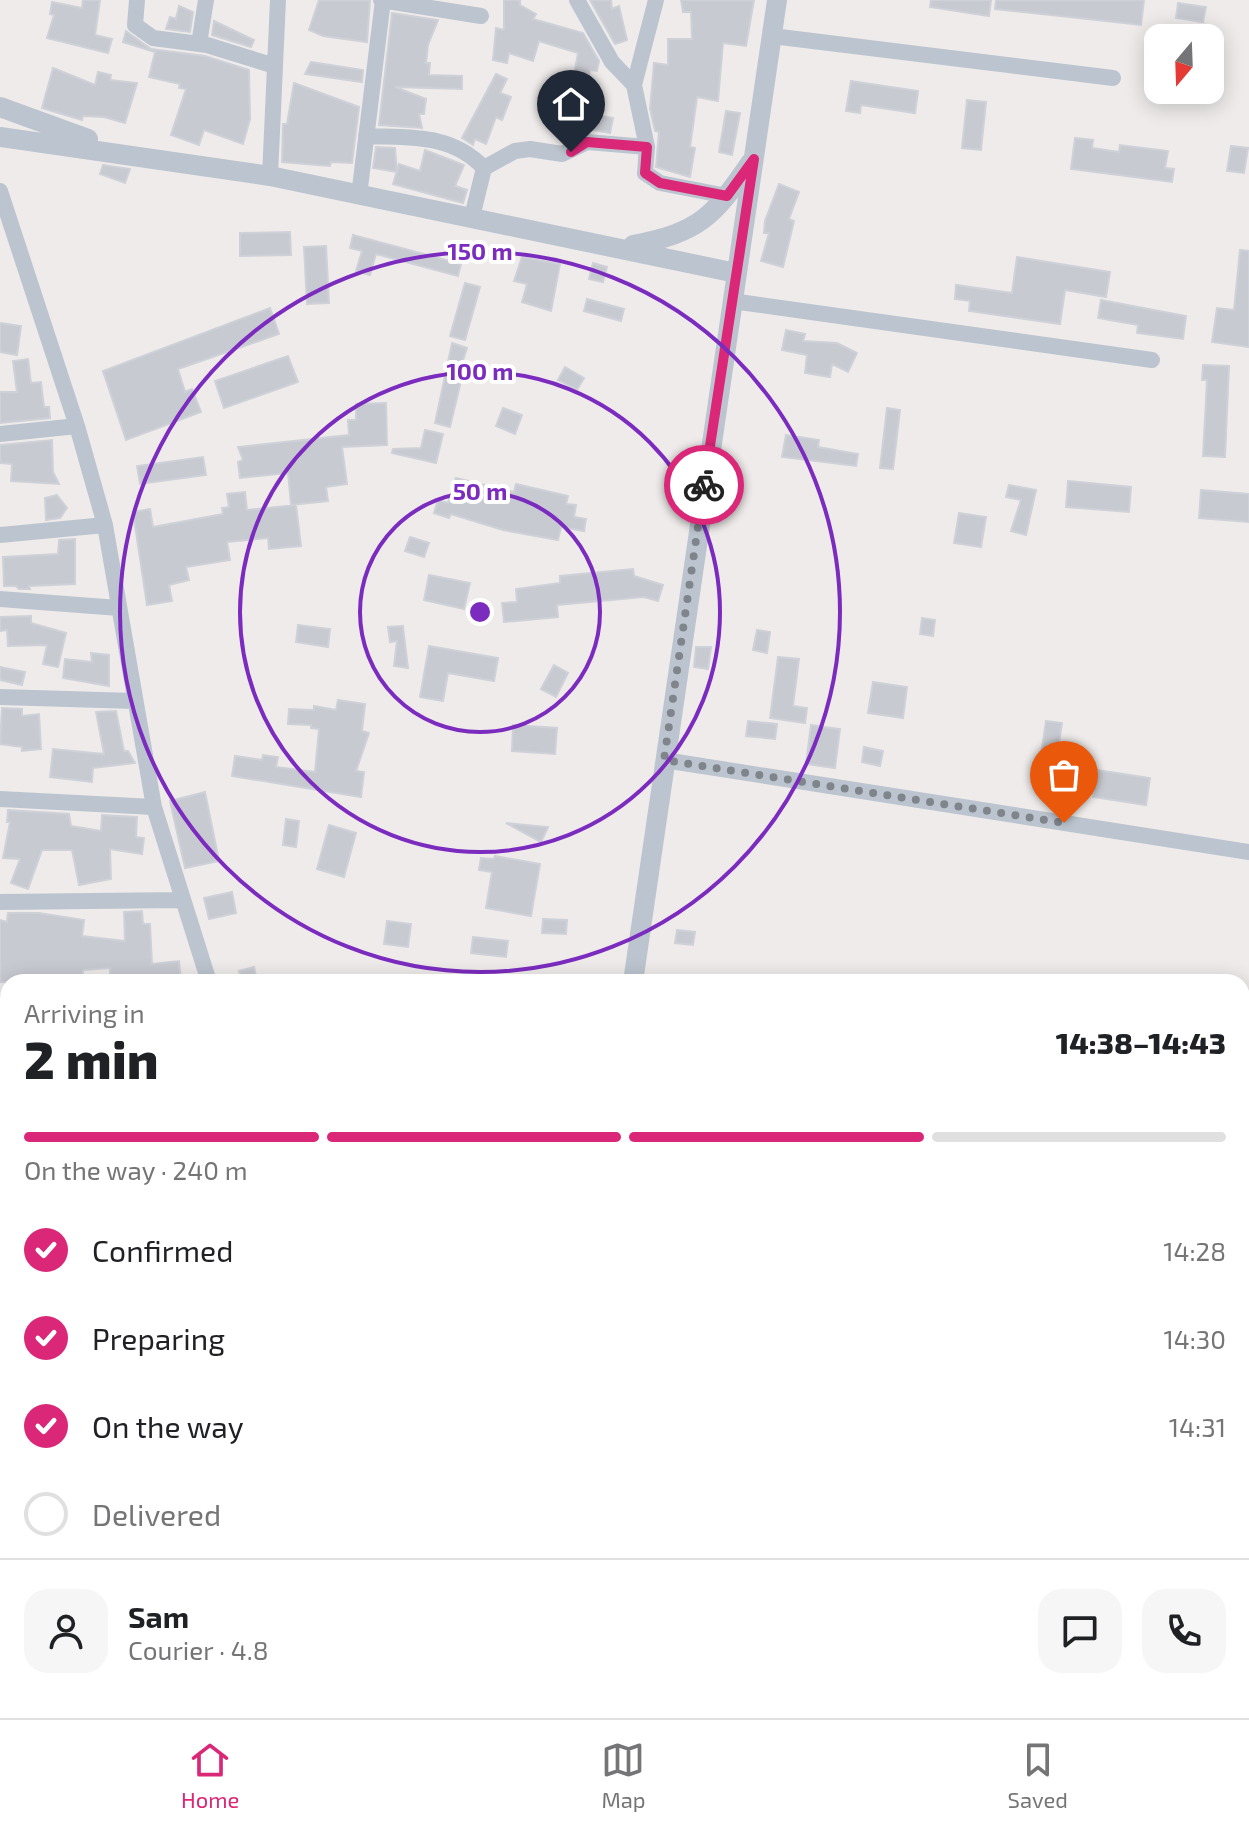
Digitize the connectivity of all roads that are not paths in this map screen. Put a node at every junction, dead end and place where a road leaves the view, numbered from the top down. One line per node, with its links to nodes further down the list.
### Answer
1 (137, 0): 10 (street)
2 (206, 0): 10 (street)
3 (278, 0): 11 (street)
4 (382, 0): 8 (street); 15 (street)
5 (577, 0): 13 (street)
6 (656, 0): 13 (street)
7 (777, 0): 9 (street)
8 (481, 16)
9 (772, 36): 12 (street); 19 (street)
10 (199, 44): 11 (street)
11 (275, 66): 21 (street)
12 (1113, 78)
13 (634, 85): 17 (street)
14 (0, 107): 18 (street)
15 (366, 136): 20 (street); 23 (street)
16 (0, 137): 18 (street)
17 (647, 147): 20 (street); 24 (street)
18 (137, 154): 21 (street)
19 (754, 159): 24 (street); 27 (street)
20 (484, 168): 25 (street)
21 (270, 176): 23 (street)
22 (0, 191): 30 (street)
23 (359, 196): 25 (street)
24 (727, 196): 26 (street)
25 (472, 217): 26 (street)
26 (623, 246): 27 (street)
27 (736, 273): 28 (street)
28 (732, 301): 29 (street); 38 (street)
29 (1152, 360)
30 (77, 426): 31 (street); 32 (street)
31 (0, 434)
32 (105, 525): 33 (street); 35 (street)
33 (0, 535)
34 (0, 599): 35 (street)
35 (119, 608): 37 (street)
36 (0, 697): 37 (street)
37 (135, 701): 40 (street)
38 (664, 760): 41 (street); 45 (street)
39 (0, 799): 40 (street)
40 (154, 807): 42 (street)
41 (1249, 852)
42 (183, 900): 43 (street); 44 (street)
43 (0, 902)
44 (206, 974)
45 (634, 974)

